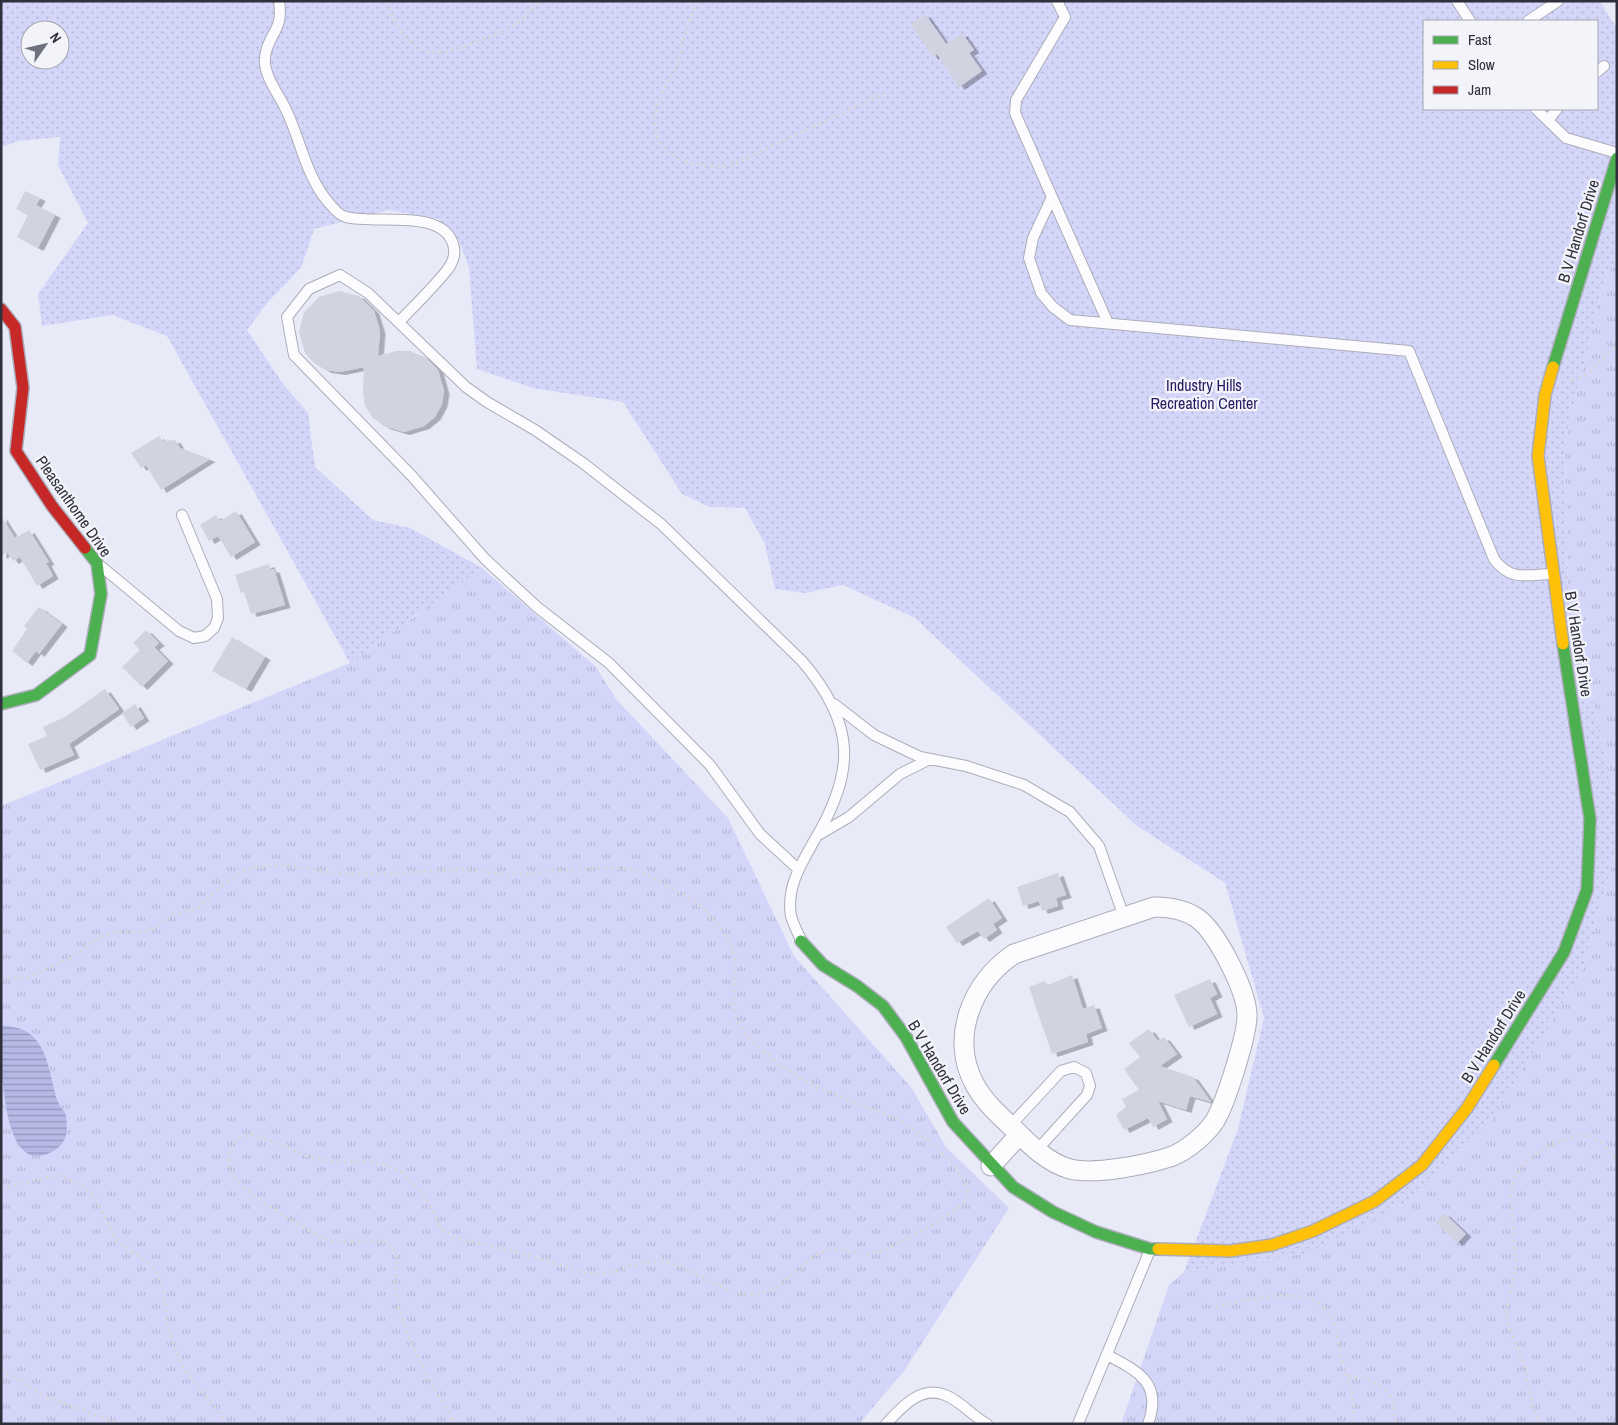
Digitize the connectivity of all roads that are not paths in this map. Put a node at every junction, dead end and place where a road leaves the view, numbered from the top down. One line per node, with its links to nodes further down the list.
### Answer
1 (279, 1): 14 (lane)
2 (1057, 1): 12 (lane)
3 (1456, 1): 5 (lane)
4 (1558, 1): 6 (lane)
5 (1469, 20)
6 (1530, 20)
7 (1537, 110): 9 (lane)
8 (1556, 110): 9 (lane)
9 (1548, 120): 10 (lane)
10 (1617, 153)
11 (1617, 158): 18 (street, B V Handorf Drive)
12 (1052, 196): 15 (lane); 15 (lane)
13 (1, 309): 17 (street, Pleasanthome Drive)
14 (399, 322): 19 (lane); 23 (lane)
15 (1108, 324): 18 (lane)
16 (182, 515): 17 (lane)
17 (98, 563): 20 (street, Pleasanthome Drive)
18 (1552, 574): 29 (street, B V Handorf Drive)
19 (833, 703): 21 (lane); 22 (lane)
20 (1, 704)
21 (930, 759): 22 (lane); 24 (lane)
22 (818, 835): 23 (lane)
23 (798, 869): 25 (lane)
24 (1124, 917): 26 (street); 27 (street)
25 (802, 941): 28 (street, B V Handorf Drive)
26 (1015, 1130): 27 (street); 27 (lane); 28 (street)
27 (1037, 1150)
28 (991, 1166): 29 (street, B V Handorf Drive)
29 (1150, 1249): 30 (lane)
30 (1106, 1355): 33 (lane); 34 (lane)
31 (886, 1424): 32 (lane)
32 (987, 1424)
33 (1078, 1424)
34 (1148, 1424)

